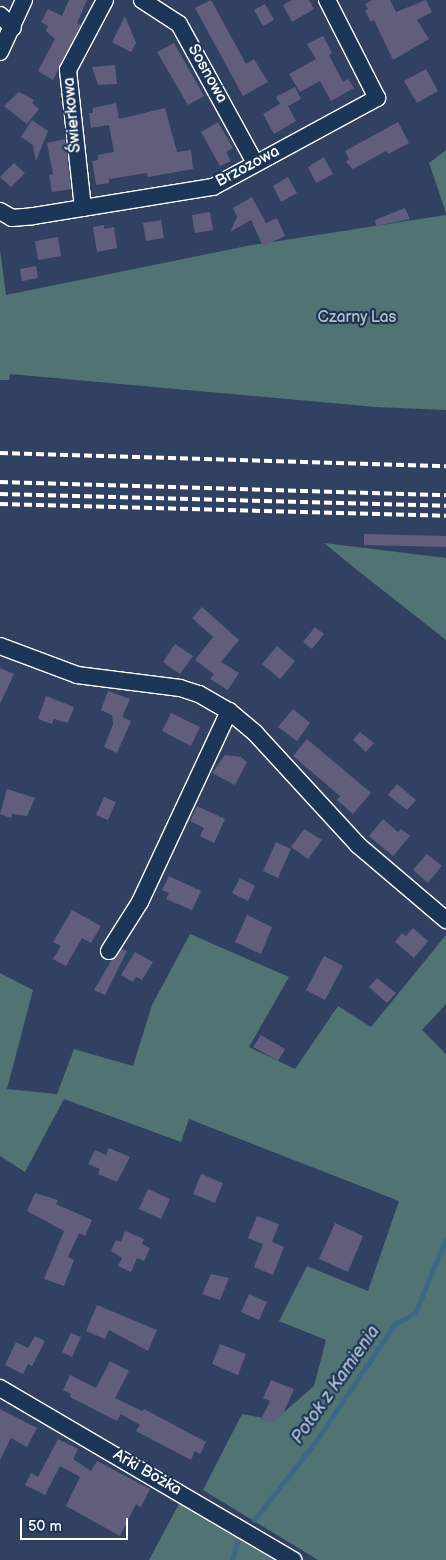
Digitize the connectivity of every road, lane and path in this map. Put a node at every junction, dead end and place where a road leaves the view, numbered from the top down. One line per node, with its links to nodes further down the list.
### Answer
1 (24, 0): 6 (street)
2 (105, 0): 9 (street, Świerkowa)
3 (142, 0): 8 (street, Sosnowa)
4 (327, 0): 8 (street, Brzozowa)
5 (0, 15): 6 (street)
6 (13, 28): 7 (street)
7 (0, 52)
8 (255, 163): 9 (street, Brzozowa)
9 (83, 208): 10 (street, Brzozowa)
10 (0, 212)
11 (0, 646): 12 (street)
12 (230, 711): 13 (street); 14 (street)
13 (446, 920)
14 (109, 950)
15 (0, 1388): 16 (street, Arki Bożka)
16 (293, 1560)

